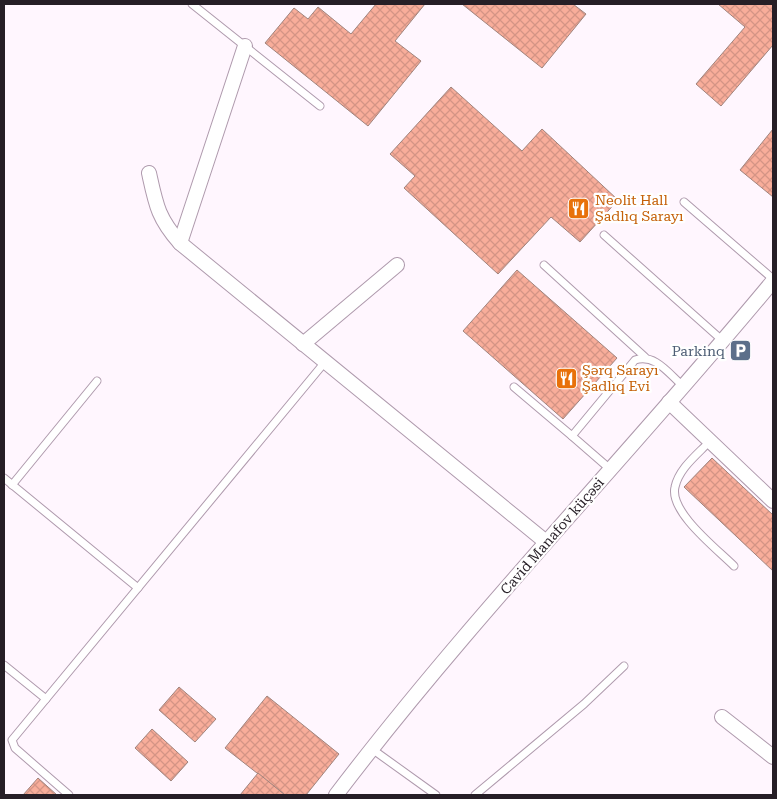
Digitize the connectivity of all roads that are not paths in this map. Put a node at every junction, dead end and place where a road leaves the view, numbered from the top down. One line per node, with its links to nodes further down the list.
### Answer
1 (192, 4): 2 (lane)
2 (245, 46): 3 (lane); 7 (street)
3 (320, 106)
4 (148, 173): 7 (street)
5 (684, 202): 10 (lane)
6 (604, 235): 11 (lane)
7 (180, 244): 12 (street)
8 (397, 265): 12 (street)
9 (544, 265): 13 (lane)
10 (773, 280): 11 (street, Cavid Manafov küçəsi)
11 (723, 342): 16 (street, Cavid Manafov küçəsi)
12 (303, 344): 14 (street)
13 (644, 357): 16 (lane); 19 (lane)
14 (325, 362): 25 (street); 27 (lane)
15 (96, 381): 23 (lane)
16 (683, 386): 18 (street, Cavid Manafov küçəsi)
17 (514, 387): 19 (lane)
18 (669, 402): 20 (street); 21 (street, Cavid Manafov küçəsi)
19 (572, 436): 21 (lane)
20 (710, 440): 24 (street); 26 (lane)
21 (610, 469): 25 (street, Cavid Manafov küçəsi)
22 (4, 478): 23 (lane)
23 (12, 485): 27 (lane)
24 (773, 501)
25 (546, 542): 32 (street, Cavid Manafov küçəsi)
26 (734, 566)
27 (138, 588): 30 (lane)
28 (4, 665): 30 (lane)
29 (624, 666): 37 (lane)
30 (46, 699): 34 (lane)
31 (722, 717): 33 (street)
32 (372, 749): 35 (street, Cavid Manafov küçəsi); 36 (lane)
33 (773, 757)
34 (69, 795)
35 (336, 795)
36 (436, 795)
37 (475, 795)

